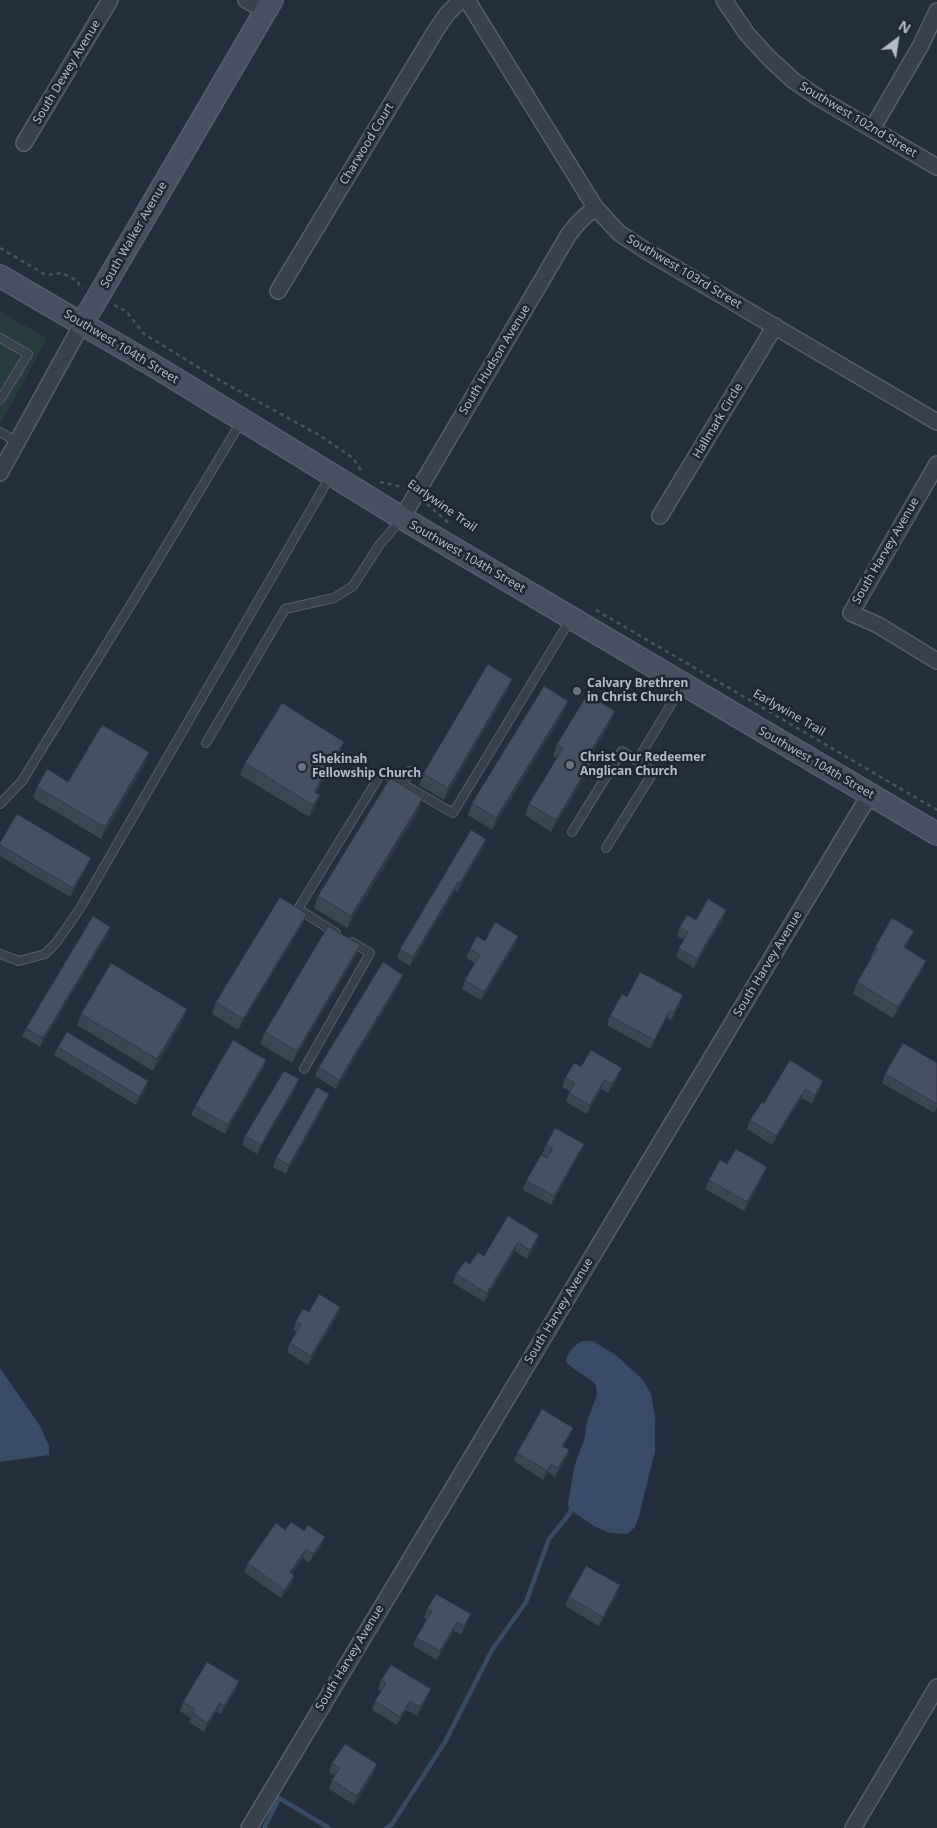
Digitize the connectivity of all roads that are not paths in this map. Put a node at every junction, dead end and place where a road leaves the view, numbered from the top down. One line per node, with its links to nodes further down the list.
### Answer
1 (110, 0): 9 (street, South Dewey Avenue)
2 (246, 0): 6 (street)
3 (461, 0): 13 (street, Charwood Court)
4 (466, 0): 11 (street, Southwest 103rd Street)
5 (724, 0): 8 (street, Southwest 102nd Street)
6 (269, 6): 14 (main road, South Walker Avenue)
7 (937, 11): 8 (street)
8 (872, 129): 10 (street, Southwest 102nd Street)
9 (24, 143)
10 (937, 167)
11 (595, 207): 15 (street, Southwest 103rd Street); 26 (street, South Hudson Avenue)
12 (0, 276): 14 (main road, Southwest 104th Street)
13 (278, 291)
14 (82, 324): 18 (main road, Southwest 104th Street); 21 (street, South Walker Avenue)
15 (775, 326): 19 (street, Southwest 103rd Street); 25 (street, Hallmark Circle)
16 (0, 338): 17 (lane)
17 (0, 400)
18 (242, 420): 24 (main road, Southwest 104th Street); 35 (lane)
19 (937, 422)
20 (0, 432): 21 (lane)
21 (18, 442): 23 (street, South Walker Avenue)
22 (937, 464): 28 (street, South Harvey Avenue)
23 (0, 473)
24 (331, 475): 26 (main road, Southwest 104th Street); 39 (lane)
25 (660, 516)
26 (402, 518): 27 (main road, Southwest 104th Street); 30 (lane)
27 (571, 618): 29 (main road, Southwest 104th Street); 33 (lane)
28 (937, 660)
29 (683, 684): 31 (lane); 34 (main road, Southwest 104th Street)
30 (206, 743)
31 (637, 761): 36 (lane); 38 (lane)
32 (410, 771): 33 (lane)
33 (403, 783): 40 (lane)
34 (870, 794): 37 (main road, Southwest 104th Street); 42 (street, South Harvey Avenue)
35 (0, 804)
36 (572, 832)
37 (937, 834)
38 (606, 848)
39 (0, 954)
40 (304, 1069)
41 (937, 1687): 43 (street)
42 (248, 1828)
43 (853, 1828)

